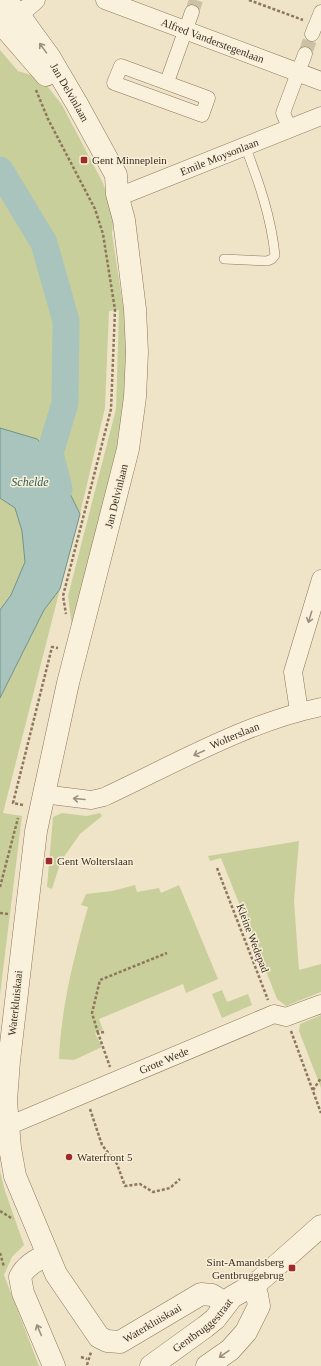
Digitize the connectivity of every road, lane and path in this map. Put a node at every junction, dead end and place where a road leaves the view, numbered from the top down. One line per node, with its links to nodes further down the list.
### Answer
1 (5, 0): 17 (street, Jan Delvinlaan, one-way to 1)
2 (105, 0): 7 (street, Alfred Vanderstegenlaan)
3 (249, 0): 8 (path)
4 (192, 12): 7 (street)
5 (321, 12): 8 (street)
6 (0, 22): 17 (street, Jan Delvinlaan)
7 (186, 30): 10 (street, Alfred Vanderstegenlaan); 12 (street)
8 (314, 30)
9 (305, 54): 10 (street)
10 (298, 72): 11 (street, Alfred Vanderstegenlaan); 15 (street)
11 (321, 81)
12 (167, 82): 12 (street)
13 (35, 87): 20 (path)
14 (321, 116): 15 (street, Emile Moysonlaan)
15 (290, 129): 16 (street, Emile Moysonlaan)
16 (245, 146): 17 (street, Emile Moysonlaan); 18 (lane)
17 (118, 195): 24 (street, Jan Delvinlaan)
18 (224, 259)
19 (321, 579): 23 (street, one-way to 23)
20 (66, 620)
21 (65, 649): 25 (path)
22 (321, 707): 23 (street, Wolterslaan)
23 (299, 711): 24 (street, Wolterslaan, one-way to 24)
24 (35, 796): 25 (path); 42 (street, Waterkluiskaai)
25 (24, 806): 26 (path)
26 (21, 811)
27 (19, 816): 29 (path)
28 (217, 868): 34 (path, Kleine Wedepad)
29 (0, 887)
30 (0, 913): 31 (path)
31 (8, 914)
32 (167, 953): 36 (path)
33 (321, 1004): 34 (street, Grote Wede)
34 (280, 1015): 38 (street, Grote Wede); 39 (path, Kleine Wedepad)
35 (104, 1032): 36 (path)
36 (98, 1033): 38 (path)
37 (321, 1078): 39 (path)
38 (115, 1080): 40 (street, Grote Wede)
39 (313, 1091): 41 (path, Kleine Wedepad)
40 (84, 1093): 42 (street, Grote Wede); 43 (path)
41 (321, 1113)
42 (8, 1126): 45 (street, Waterkluiskaai)
43 (180, 1179)
44 (321, 1226): 46 (street, Gentbruggestraat)
45 (47, 1255): 47 (street, Waterkluiskaai); 51 (street, one-way to 45)
46 (253, 1285): 47 (street, Gentbruggestraat); 48 (street)
47 (225, 1303): 48 (street); 54 (street, Gentbruggestraat)
48 (239, 1339): 55 (street, one-way to 55)
49 (81, 1357): 50 (path)
50 (87, 1359)
51 (54, 1366)
52 (83, 1366): 53 (path)
53 (87, 1366)
54 (152, 1366)
55 (207, 1366)

